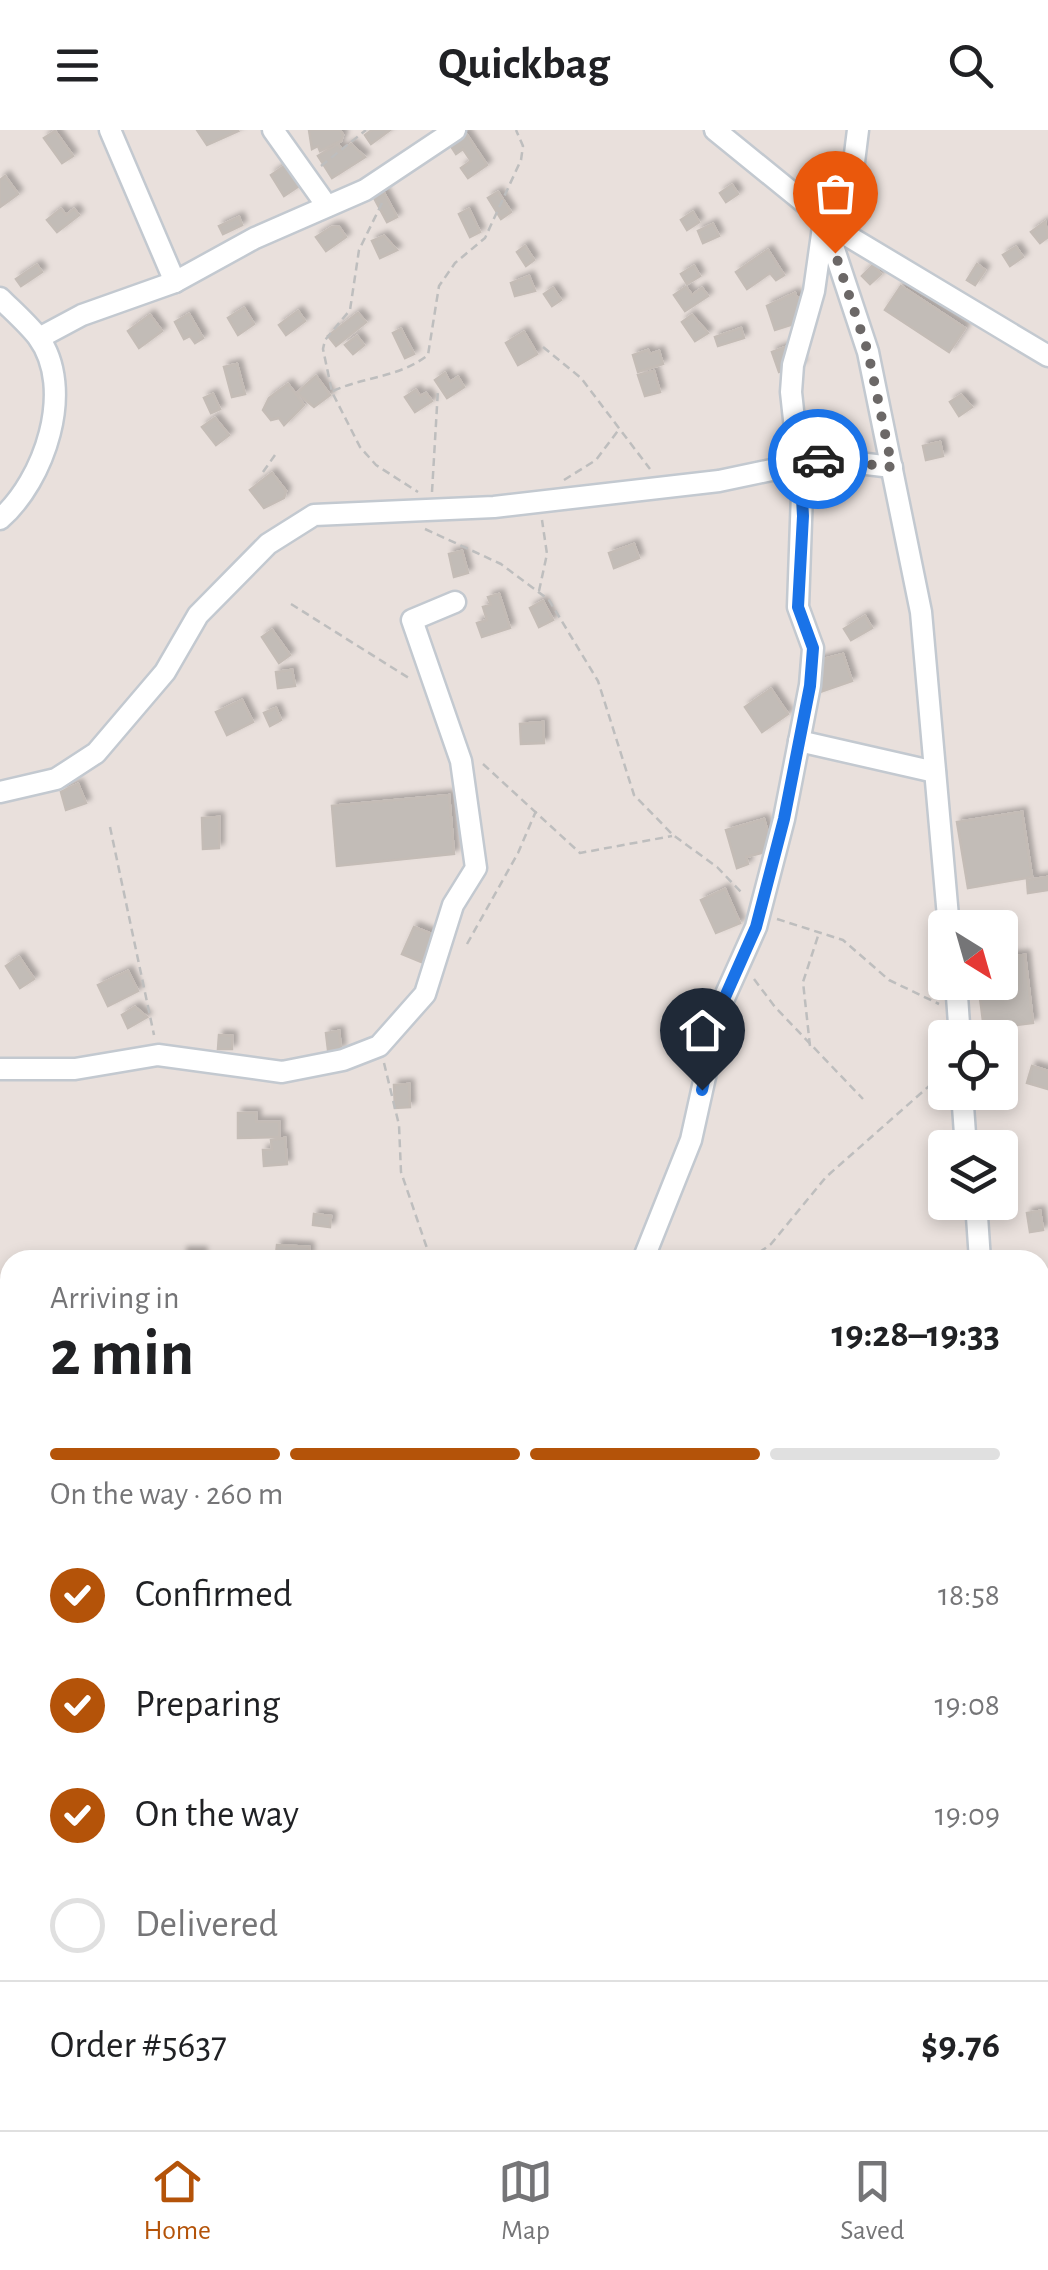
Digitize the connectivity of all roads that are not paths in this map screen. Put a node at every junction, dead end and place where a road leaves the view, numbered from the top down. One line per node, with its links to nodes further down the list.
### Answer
1 (273, 130): 6 (street)
2 (455, 130): 6 (street)
3 (716, 130): 7 (street)
4 (858, 130): 8 (street)
5 (112, 131): 9 (street)
6 (327, 206): 9 (street)
7 (824, 220): 8 (street); 13 (street); 14 (street)
8 (845, 234): 12 (street)
9 (175, 282): 11 (street)
10 (0, 298): 11 (street)
11 (39, 338): 15 (street)
12 (1048, 356)
13 (800, 463): 14 (street); 17 (street); 19 (street)
14 (892, 467): 18 (street)
15 (0, 519)
16 (455, 602): 21 (street)
17 (800, 741): 18 (street); 23 (street)
18 (935, 772): 20 (street)
19 (0, 792)
20 (947, 910)
21 (0, 1069)
22 (977, 1220): 24 (street)
23 (647, 1250)
24 (979, 1250)

